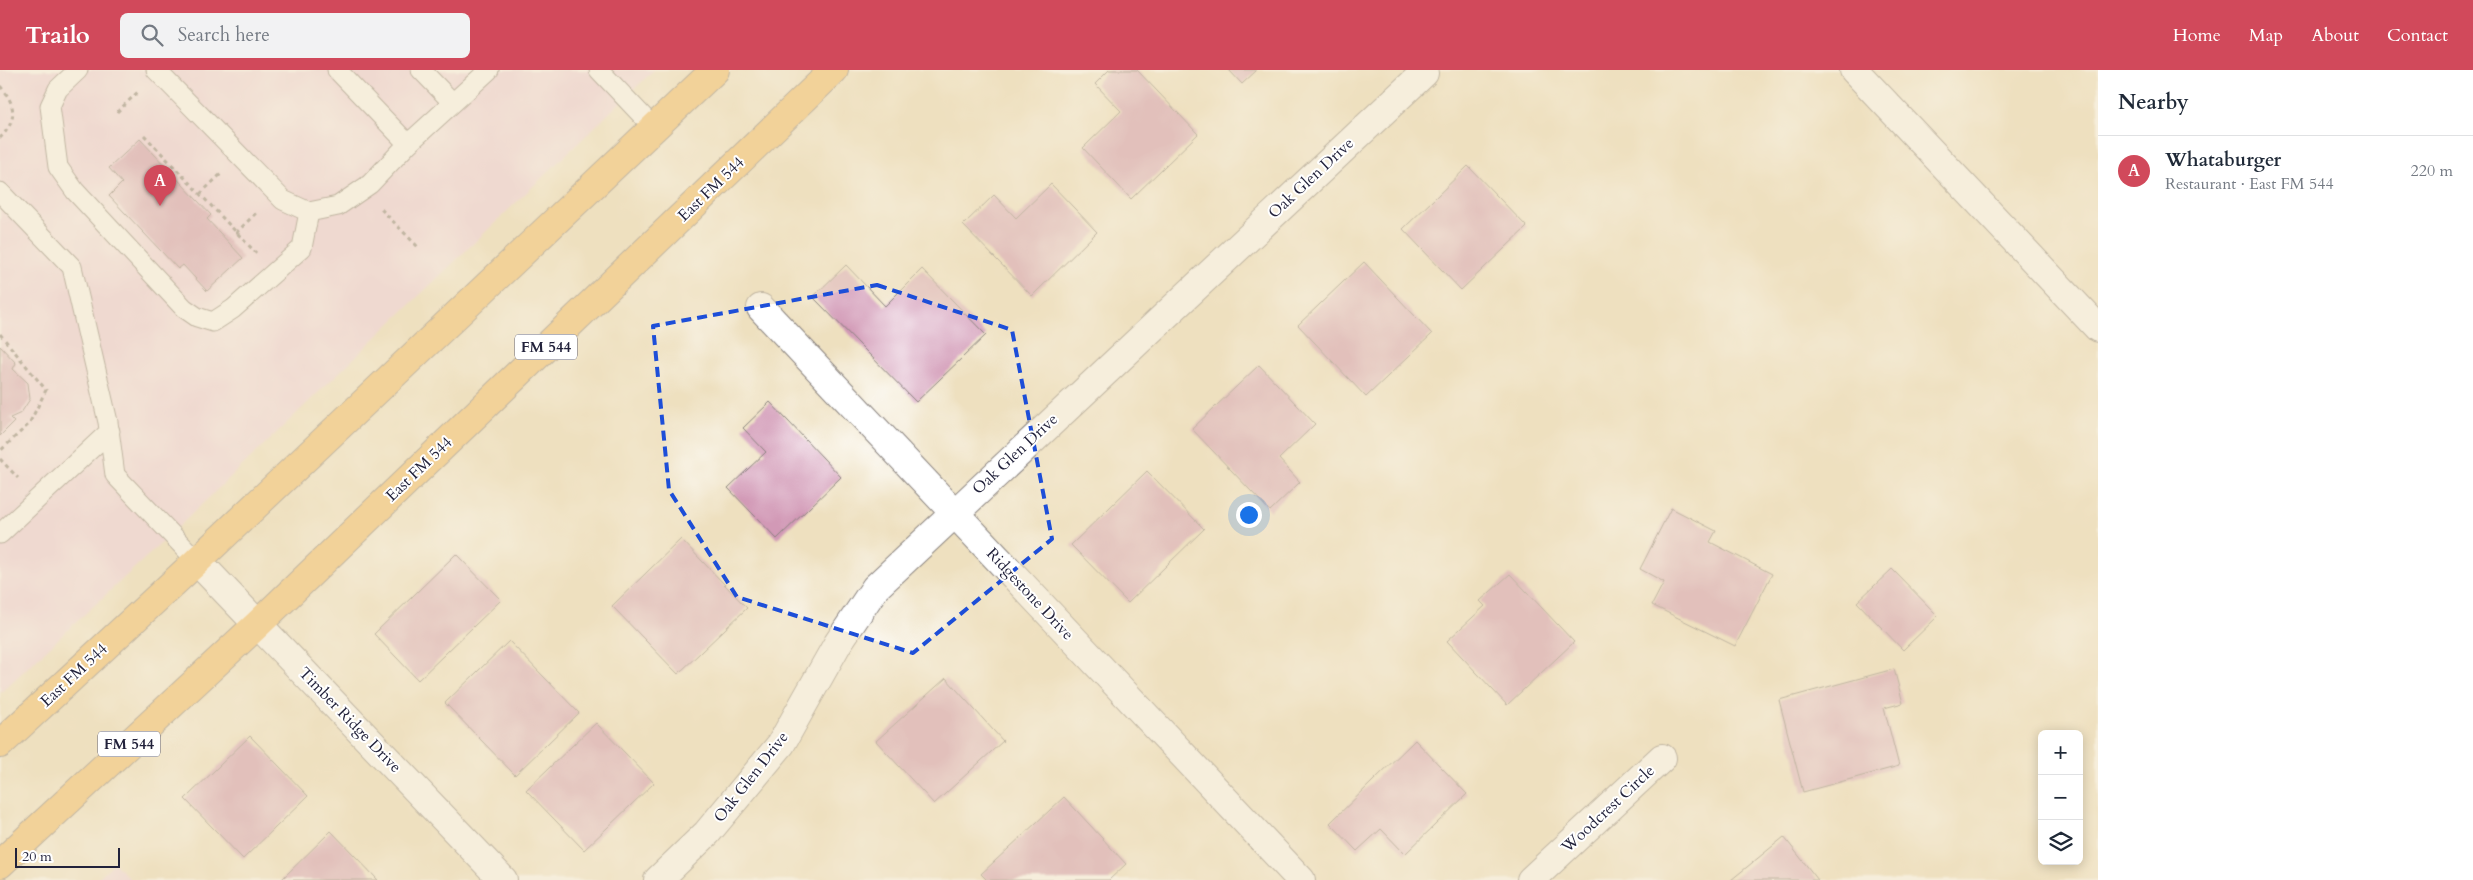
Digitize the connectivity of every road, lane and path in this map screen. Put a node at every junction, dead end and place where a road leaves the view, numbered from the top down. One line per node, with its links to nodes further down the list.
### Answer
1 (78, 70): 20 (lane)
2 (156, 70): 20 (lane)
3 (337, 70): 16 (lane)
4 (421, 70): 12 (lane)
5 (488, 70): 12 (lane)
6 (599, 70): 13 (lane)
7 (715, 70): 13 (main road, East FM 544)
8 (834, 70): 32 (main road, East FM 544 / FM 544)
9 (1854, 70): 25 (street)
10 (1426, 71): 29 (street, Oak Glen Drive)
11 (0, 86): 15 (path)
12 (453, 103): 16 (lane)
13 (654, 128): 31 (main road, East FM 544)
14 (144, 135): 21 (path)
15 (0, 138)
16 (408, 144): 20 (lane)
17 (1, 195): 27 (lane)
18 (263, 207): 21 (path)
19 (381, 209): 22 (path)
20 (308, 212)
21 (236, 232): 23 (path)
22 (419, 248)
23 (257, 255)
24 (761, 308): 29 (street, Ridgestone Drive)
25 (2098, 328)
26 (0, 334): 28 (path)
27 (110, 431): 30 (lane); 31 (lane)
28 (0, 451)
29 (953, 512): 37 (street, Oak Glen Drive); 38 (street, Ridgestone Drive)
30 (0, 534)
31 (197, 561): 32 (street, Timber Ridge Drive); 33 (main road, East FM 544)
32 (258, 624): 35 (main road, East FM 544 / FM 544); 36 (street, Timber Ridge Drive)
33 (0, 744)
34 (1662, 758): 39 (street, Woodcrest Circle)
35 (0, 864)
36 (503, 880)
37 (658, 880)
38 (1301, 880)
39 (1531, 880)

